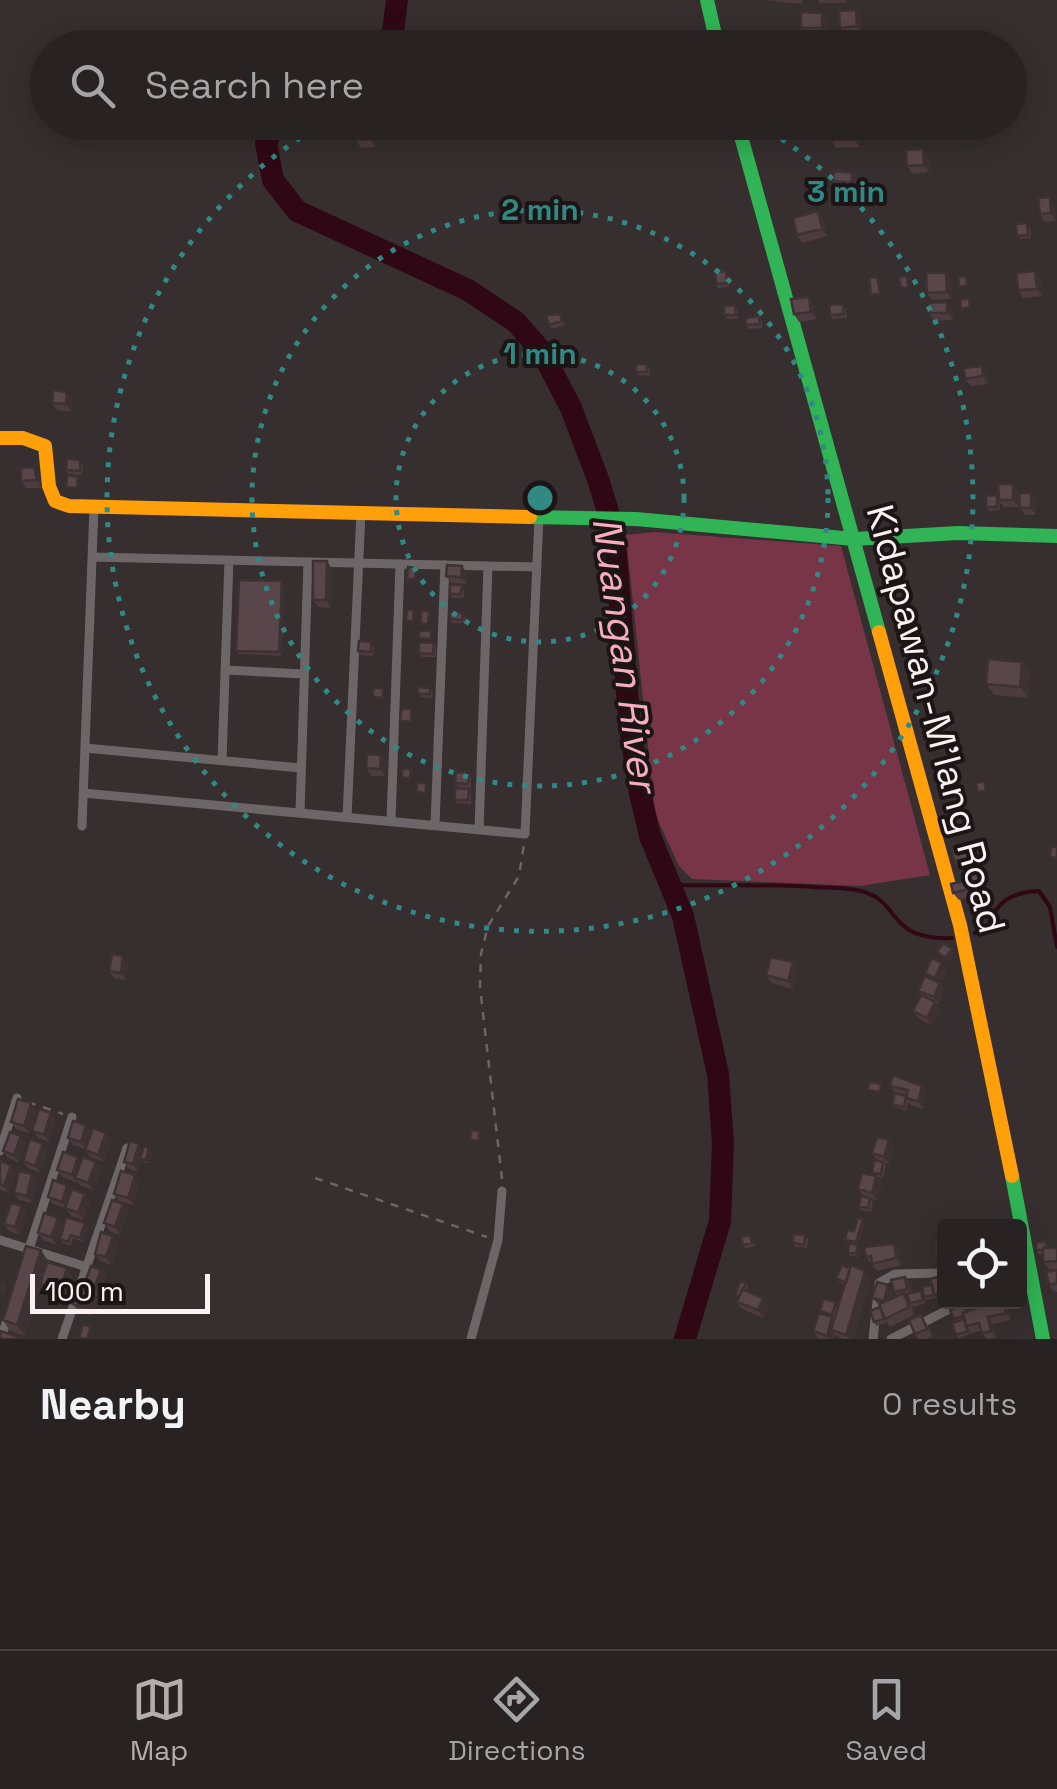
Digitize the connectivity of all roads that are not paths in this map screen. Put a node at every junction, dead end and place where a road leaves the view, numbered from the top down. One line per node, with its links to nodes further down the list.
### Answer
1 (707, 0): 2 (main road)
2 (714, 30)
3 (742, 140): 9 (main road, Kidapawan-M'lang Road)
4 (0, 438): 5 (main road)
5 (94, 506): 6 (main road); 10 (street)
6 (360, 512): 7 (main road); 13 (street)
7 (539, 517): 9 (main road); 17 (street)
8 (1057, 536): 9 (main road)
9 (854, 539): 35 (main road, Kidapawan-M'lang Road)
10 (92, 557): 11 (street); 20 (street)
11 (228, 560): 12 (street); 18 (street)
12 (308, 562): 13 (street); 19 (street)
13 (358, 563): 14 (street); 25 (street)
14 (400, 564): 15 (street); 26 (street)
15 (444, 565): 16 (street); 27 (street)
16 (488, 566): 17 (street); 29 (street)
17 (537, 568): 29 (street)
18 (225, 670): 19 (street); 21 (street)
19 (304, 674): 22 (street)
20 (85, 748): 21 (street); 23 (street)
21 (222, 760): 22 (street)
22 (301, 768): 24 (street)
23 (83, 793): 24 (street); 28 (street)
24 (300, 813): 25 (street)
25 (347, 817): 26 (street)
26 (392, 822): 27 (street)
27 (435, 825): 29 (street)
28 (82, 826)
29 (479, 830)
30 (17, 1098): 33 (street)
31 (72, 1118): 37 (street)
32 (126, 1148): 39 (street)
33 (0, 1151)
34 (502, 1191): 46 (street)
35 (1016, 1219)
36 (0, 1240): 37 (street)
37 (30, 1249): 38 (street); 39 (street)
38 (24, 1267)
39 (87, 1267): 45 (street)
40 (937, 1273): 47 (street)
41 (1027, 1283): 49 (main road, Kidapawan-M'lang Road)
42 (12, 1303): 44 (street)
43 (949, 1309): 48 (street)
44 (0, 1339)
45 (62, 1339)
46 (471, 1339)
47 (873, 1339)
48 (891, 1339)
49 (1042, 1339)

